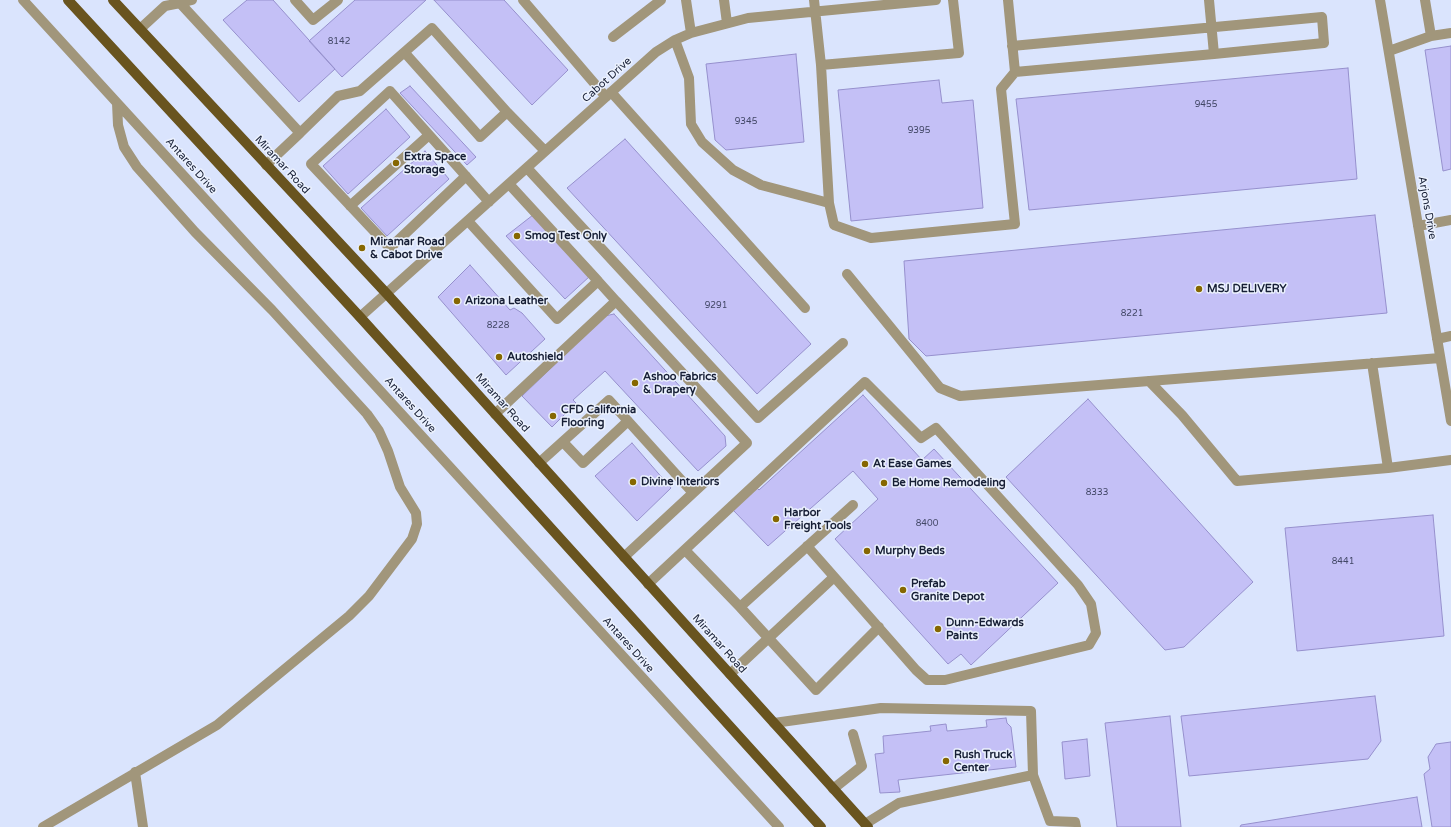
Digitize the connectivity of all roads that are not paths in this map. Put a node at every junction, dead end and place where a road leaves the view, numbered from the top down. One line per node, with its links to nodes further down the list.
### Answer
1 (23, 0): 36 (street, Antares Drive)
2 (68, 0): 56 (main road)
3 (113, 0): 23 (main road, Miramar Road)
4 (192, 0): 18 (street)
5 (295, 0): 6 (street)
6 (338, 0)
7 (523, 0): 35 (street)
8 (661, 0): 27 (street)
9 (686, 0): 24 (street)
10 (724, 0): 21 (street)
11 (814, 0): 20 (street)
12 (936, 0): 19 (street, Cabot Drive)
13 (953, 0): 33 (street)
14 (1008, 0): 29 (street)
15 (1209, 0): 22 (street)
16 (1380, 0): 30 (street, Arjons Drive)
17 (1425, 0): 26 (street)
18 (180, 3): 23 (street); 38 (street)
19 (867, 3): 20 (street, Cabot Drive)
20 (816, 11): 21 (street, Cabot Drive); 33 (street)
21 (727, 23): 24 (street, Cabot Drive)
22 (1211, 27): 29 (street); 32 (street); 32 (street)
23 (140, 29): 41 (main road, Miramar Road)
24 (691, 33): 28 (street, Cabot Drive)
25 (1451, 33): 26 (street)
26 (1431, 36): 30 (street)
27 (613, 37)
28 (675, 40): 35 (street, Cabot Drive); 46 (street)
29 (1012, 46): 34 (street)
30 (1389, 51): 50 (street, Arjons Drive)
31 (405, 52): 37 (street); 37 (street); 38 (street)
32 (1214, 54): 34 (street)
33 (821, 64): 46 (street)
34 (1015, 72): 46 (street)
35 (609, 95): 40 (street, Cabot Drive); 55 (street)
36 (117, 103): 84 (street); 90 (street, Antares Drive)
37 (508, 112): 40 (street)
38 (300, 133): 41 (street)
39 (429, 135): 43 (street); 47 (street); 47 (street)
40 (545, 152): 42 (street, Cabot Drive)
41 (266, 165): 53 (main road, Miramar Road)
42 (527, 168): 44 (street, Cabot Drive); 59 (street)
43 (466, 176): 45 (street); 47 (street)
44 (509, 184): 45 (street, Cabot Drive); 52 (street)
45 (489, 202): 49 (street, Cabot Drive)
46 (829, 204)
47 (350, 206)
48 (1451, 220): 50 (street)
49 (468, 221): 52 (street); 53 (street, Cabot Drive)
50 (1418, 226): 58 (street, Arjons Drive)
51 (847, 274): 63 (street)
52 (598, 281): 54 (street)
53 (386, 294): 56 (street, Cabot Drive); 64 (main road, Miramar Road)
54 (616, 301): 64 (street); 71 (street)
55 (805, 308)
56 (360, 317): 91 (main road)
57 (1451, 336): 58 (street)
58 (1437, 338): 60 (street, Arjons Drive)
59 (843, 343)
60 (1440, 358): 61 (street); 62 (street, Arjons Drive)
61 (1372, 363): 63 (street); 70 (street)
62 (1447, 374): 66 (street, Arjons Drive)
63 (1150, 381): 70 (street)
64 (495, 414): 69 (main road, Miramar Road)
65 (628, 421): 67 (street); 67 (street); 71 (street)
66 (1451, 421)
67 (563, 442): 69 (street)
68 (1451, 460): 70 (street)
69 (539, 463): 75 (main road, Miramar Road)
70 (1388, 468)
71 (694, 493): 75 (street)
72 (853, 505): 73 (street)
73 (807, 546): 76 (street); 78 (street)
74 (685, 550): 77 (street); 78 (street); 79 (street)
75 (624, 557): 77 (main road, Miramar Road)
76 (834, 577): 79 (street); 80 (street)
77 (648, 584): 81 (main road, Miramar Road)
78 (740, 607): 80 (street)
79 (879, 628): 80 (street)
80 (768, 638): 81 (street)
81 (730, 674): 82 (main road, Miramar Road)
82 (774, 723): 85 (street); 86 (main road, Miramar Road)
83 (853, 734): 86 (street)
84 (135, 772): 88 (street); 89 (street)
85 (1033, 775): 87 (street); 92 (street)
86 (833, 789): 87 (main road, Miramar Road)
87 (866, 825)
88 (43, 827)
89 (143, 827)
90 (779, 827)
91 (821, 827)
92 (1076, 827)

